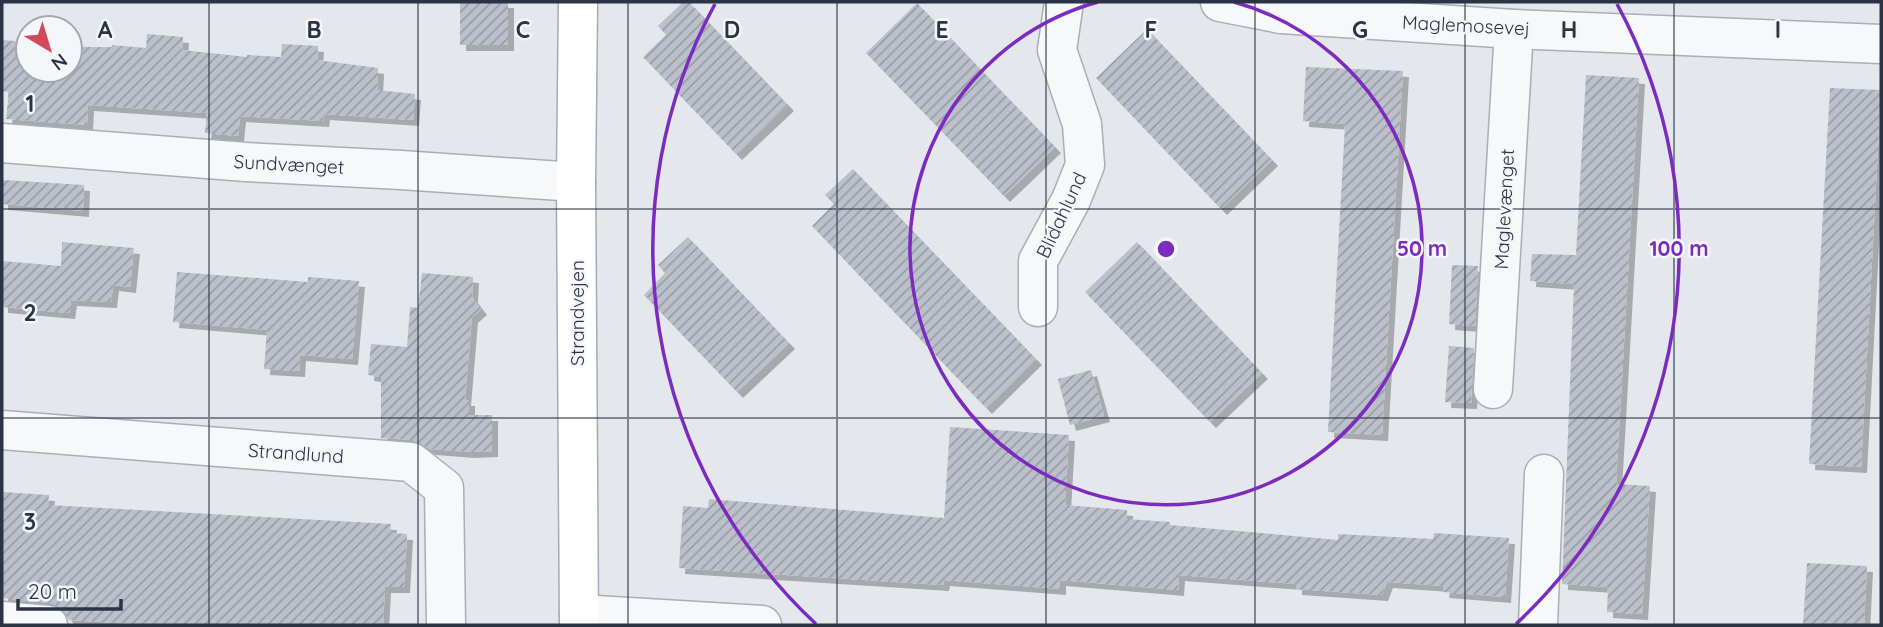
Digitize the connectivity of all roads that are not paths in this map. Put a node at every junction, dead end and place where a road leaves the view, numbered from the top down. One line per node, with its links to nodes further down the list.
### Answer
1 (578, 2): 7 (main road, Strandvejen)
2 (1064, 2): 8 (street, Blidahlund)
3 (1220, 2): 4 (street, Maglemosevej)
4 (1514, 29): 5 (street, Maglemosevej); 9 (street, Maglevænget)
5 (1881, 44)
6 (2, 143): 7 (street, Sundvænget)
7 (576, 182): 12 (main road, Strandvejen)
8 (1038, 306)
9 (1493, 389)
10 (2, 430): 15 (street, Strandlund)
11 (1544, 474): 17 (street)
12 (579, 620): 16 (street)
13 (2, 621): 14 (street)
14 (48, 625)
15 (446, 625)
16 (762, 625)
17 (1538, 625)

